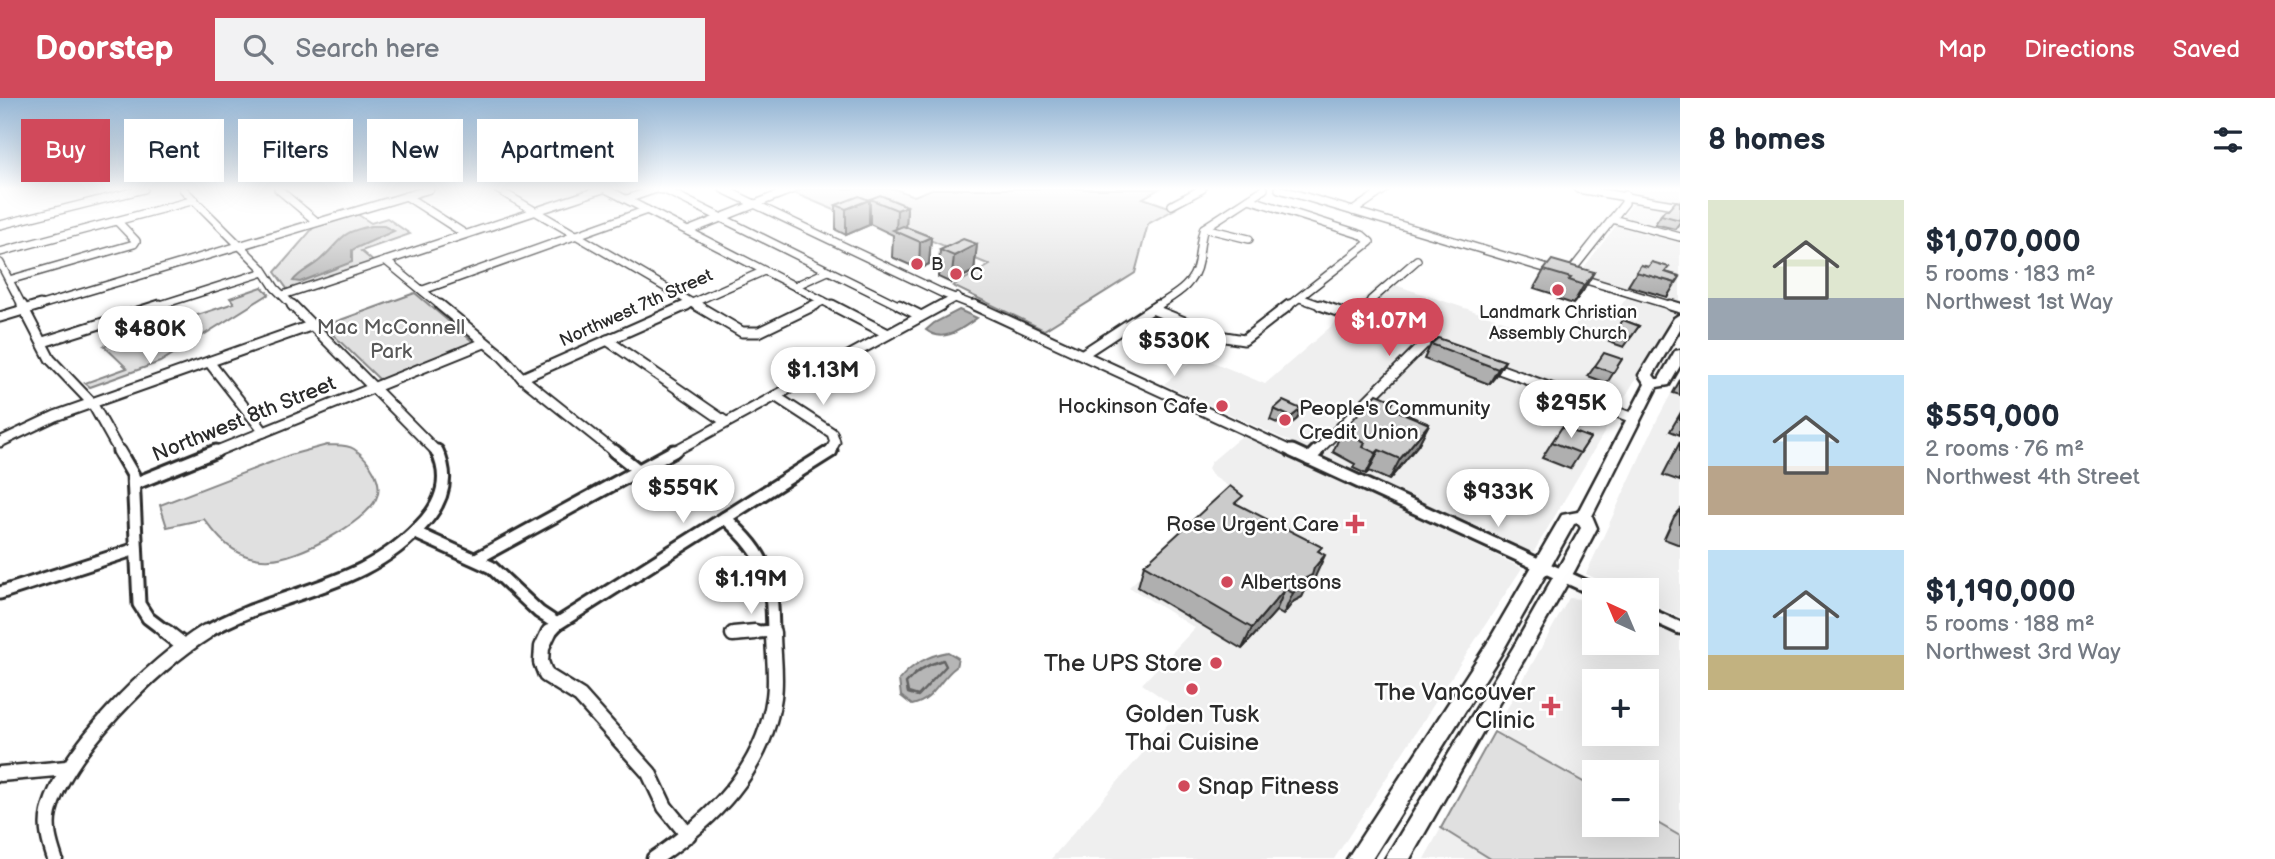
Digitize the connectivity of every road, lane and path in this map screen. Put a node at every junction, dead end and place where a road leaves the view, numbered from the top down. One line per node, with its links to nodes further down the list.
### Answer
1 (104, 225): 25 (street)
2 (120, 225): 33 (street)
3 (218, 225): 24 (street)
4 (309, 225): 24 (street)
5 (450, 225): 20 (street)
6 (494, 225): 20 (street)
7 (558, 225): 21 (street)
8 (606, 225): 21 (street)
9 (675, 225): 19 (street)
10 (705, 225): 19 (street)
11 (735, 225): 30 (street)
12 (800, 225): 37 (street)
13 (1209, 225): 18 (street)
14 (1326, 225): 38 (street)
15 (1398, 225): 32 (street)
16 (1608, 225): 32 (street)
17 (1633, 225): 22 (street)
18 (1204, 228): 23 (street); 43 (street)
19 (688, 231): 29 (street)
20 (465, 234): 27 (street)
21 (576, 235): 35 (street); 40 (street)
22 (1680, 237)
23 (1249, 239)
24 (239, 246): 31 (street); 42 (street)
25 (0, 252)
26 (1417, 260): 47 (street)
27 (386, 261): 35 (street); 36 (street)
28 (0, 263): 33 (street)
29 (764, 271): 34 (street); 40 (street, Northwest 7th Street)
30 (828, 271): 34 (street); 44 (street)
31 (264, 272): 36 (street); 51 (street)
32 (1568, 275): 41 (street)
33 (9, 280): 42 (street)
34 (794, 286): 39 (street)
35 (423, 290): 53 (street)
36 (283, 295): 48 (street)
37 (957, 297): 44 (street); 55 (street)
38 (1300, 298): 43 (street); 47 (street)
39 (823, 301): 40 (street); 49 (street)
40 (692, 303): 50 (street, Northwest 7th Street)
41 (1680, 308)
42 (25, 309): 45 (street); 51 (street)
43 (1152, 309): 55 (street)
44 (921, 316): 49 (street)
45 (0, 317)
46 (1680, 318): 60 (highway)
47 (1362, 320): 52 (street)
48 (313, 325): 58 (street); 61 (street)
49 (888, 334): 62 (street)
50 (607, 340): 59 (street, Northwest 7th Street); 65 (street)
51 (43, 342): 63 (street)
52 (1426, 342): 54 (street); 68 (street)
53 (484, 343): 59 (street); 61 (street, Northwest 8th Street)
54 (1452, 351)
55 (1083, 354): 68 (street)
56 (1680, 354): 60 (highway)
57 (1478, 361): 64 (street)
58 (209, 362): 63 (street); 66 (street)
59 (522, 377): 69 (street)
60 (1652, 384): 64 (highway)
61 (374, 387): 66 (street, Northwest 8th Street); 73 (street)
62 (775, 396): 65 (street); 72 (street)
63 (92, 403): 67 (street); 70 (street)
64 (1633, 418): 71 (highway)
65 (726, 422): 69 (street)
66 (264, 432): 70 (street, Northwest 8th Street)
67 (0, 442)
68 (1309, 459): 76 (street)
69 (638, 470): 75 (street)
70 (134, 484): 74 (street)
71 (1584, 516): 76 (highway); 76 (highway)
72 (725, 518): 80 (street); 82 (street)
73 (416, 533): 75 (street); 84 (street)
74 (136, 550): 78 (street); 84 (street)
75 (475, 559): 80 (street)
76 (1553, 572): 77 (street); 90 (highway); 91 (highway)
77 (1582, 585)
78 (0, 593)
79 (1659, 619): 81 (street)
80 (557, 624): 87 (street)
81 (1680, 628)
82 (772, 631): 83 (street); 87 (street)
83 (733, 634)
84 (184, 646): 85 (street)
85 (67, 768): 86 (street); 88 (street)
86 (0, 774)
87 (688, 835): 89 (street)
88 (55, 859)
89 (654, 859)
90 (1359, 859)
91 (1397, 859)

